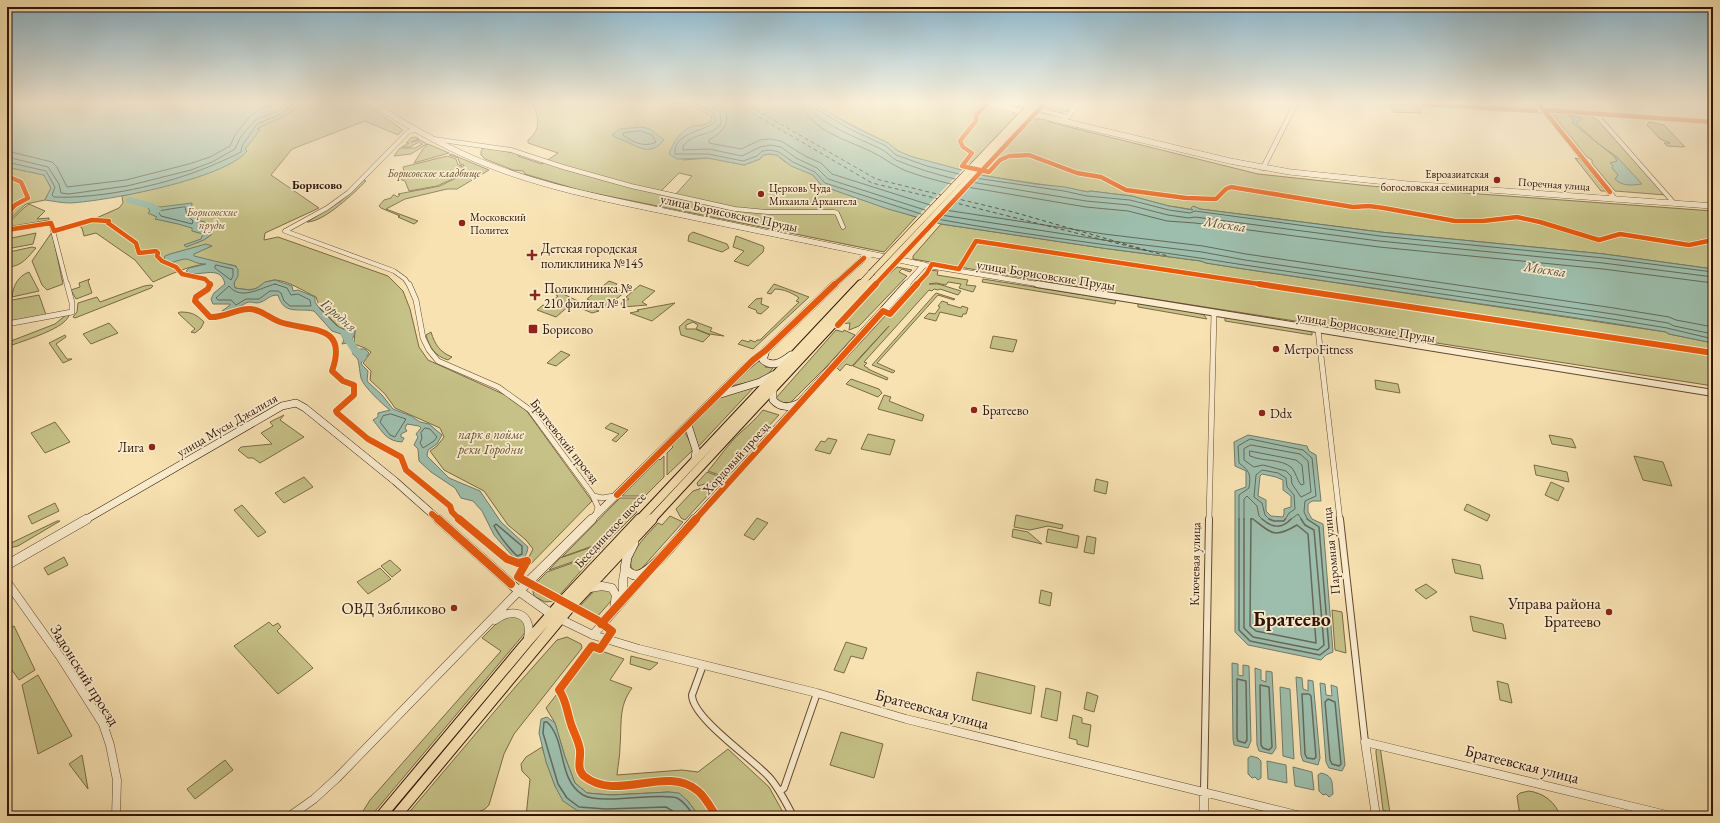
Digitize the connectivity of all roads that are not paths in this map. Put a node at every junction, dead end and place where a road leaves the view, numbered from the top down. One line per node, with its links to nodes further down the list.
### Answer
1 (399, 141): 33 (street, Братеевский проезд)
2 (437, 141): 11 (main road, улица Борисовские Пруды)
3 (448, 141): 10 (street)
4 (999, 141): 24 (main road, Бесединское шоссе, bridge)
5 (1001, 141): 26 (main road, Бесединское шоссе, bridge)
6 (1156, 141): 12 (main road, Поречная улица)
7 (1277, 141): 12 (street)
8 (1569, 141): 13 (street)
9 (1620, 141): 14 (street)
10 (456, 143): 11 (street); 16 (street)
11 (444, 145): 18 (main road, улица Борисовские Пруды)
12 (1263, 168): 13 (main road, Поречная улица)
13 (1615, 199): 14 (main road, Поречная улица)
14 (1674, 203): 15 (main road, Поречная улица)
15 (1713, 206)
16 (844, 226)
17 (7, 230): 21 (street)
18 (866, 253): 19 (main road, улица Борисовские Пруды); 23 (main road)
19 (924, 265): 20 (street, улица Борисовские Пруды); 29 (main road, Хордовый проезд)
20 (1214, 313): 22 (street, улица Борисовские Пруды); 52 (street, Ключевая улица)
21 (7, 324)
22 (1318, 330): 27 (street, улица Борисовские Пруды); 50 (street, Паромная улица)
23 (766, 350): 24 (main road); 28 (main road)
24 (794, 353): 25 (main road, Бесединское шоссе)
25 (777, 373): 28 (main road); 31 (main road, Бесединское шоссе)
26 (773, 389): 29 (main road); 35 (main road, Бесединское шоссе)
27 (1713, 393)
28 (717, 396): 30 (main road)
29 (802, 400): 38 (main road, Хордовый проезд)
30 (688, 424): 31 (main road); 32 (main road)
31 (696, 459): 44 (main road, Бесединское шоссе)
32 (617, 495): 33 (street); 34 (main road)
33 (594, 496): 34 (street)
34 (595, 517): 41 (main road)
35 (640, 532): 37 (main road); 40 (main road, Бесединское шоссе)
36 (7, 565): 41 (main road, улица Мусы Джалиля)
37 (625, 569): 38 (main road); 42 (street)
38 (647, 572): 42 (street, Хордовый проезд)
39 (7, 582): 53 (street, Задонский проезд)
40 (587, 588): 43 (street); 44 (main road, Бесединское шоссе)
41 (519, 591): 44 (main road); 45 (street)
42 (623, 600): 43 (street, Хордовый проезд)
43 (614, 610): 46 (street, Хордовый проезд)
44 (555, 616): 46 (street, Братеевская улица); 47 (main road, Бесединское шоссе); 56 (main road, Бесединское шоссе)
45 (490, 622): 47 (street); 54 (street)
46 (593, 635): 48 (street, Братеевская улица)
47 (527, 642): 55 (main road, Бесединское шоссе)
48 (703, 665): 49 (street, Братеевская улица); 51 (street)
49 (817, 693): 51 (street); 52 (street, Братеевская улица)
50 (1365, 742): 60 (street, Паромная улица); 61 (street, Братеевская улица)
51 (780, 791): 57 (street)
52 (1204, 792): 58 (street, Ключевая улица); 59 (street, Братеевская улица)
53 (116, 816)
54 (290, 816)
55 (381, 816)
56 (396, 816)
57 (794, 816)
58 (1204, 816)
59 (1301, 816)
60 (1376, 816)
61 (1671, 816)

